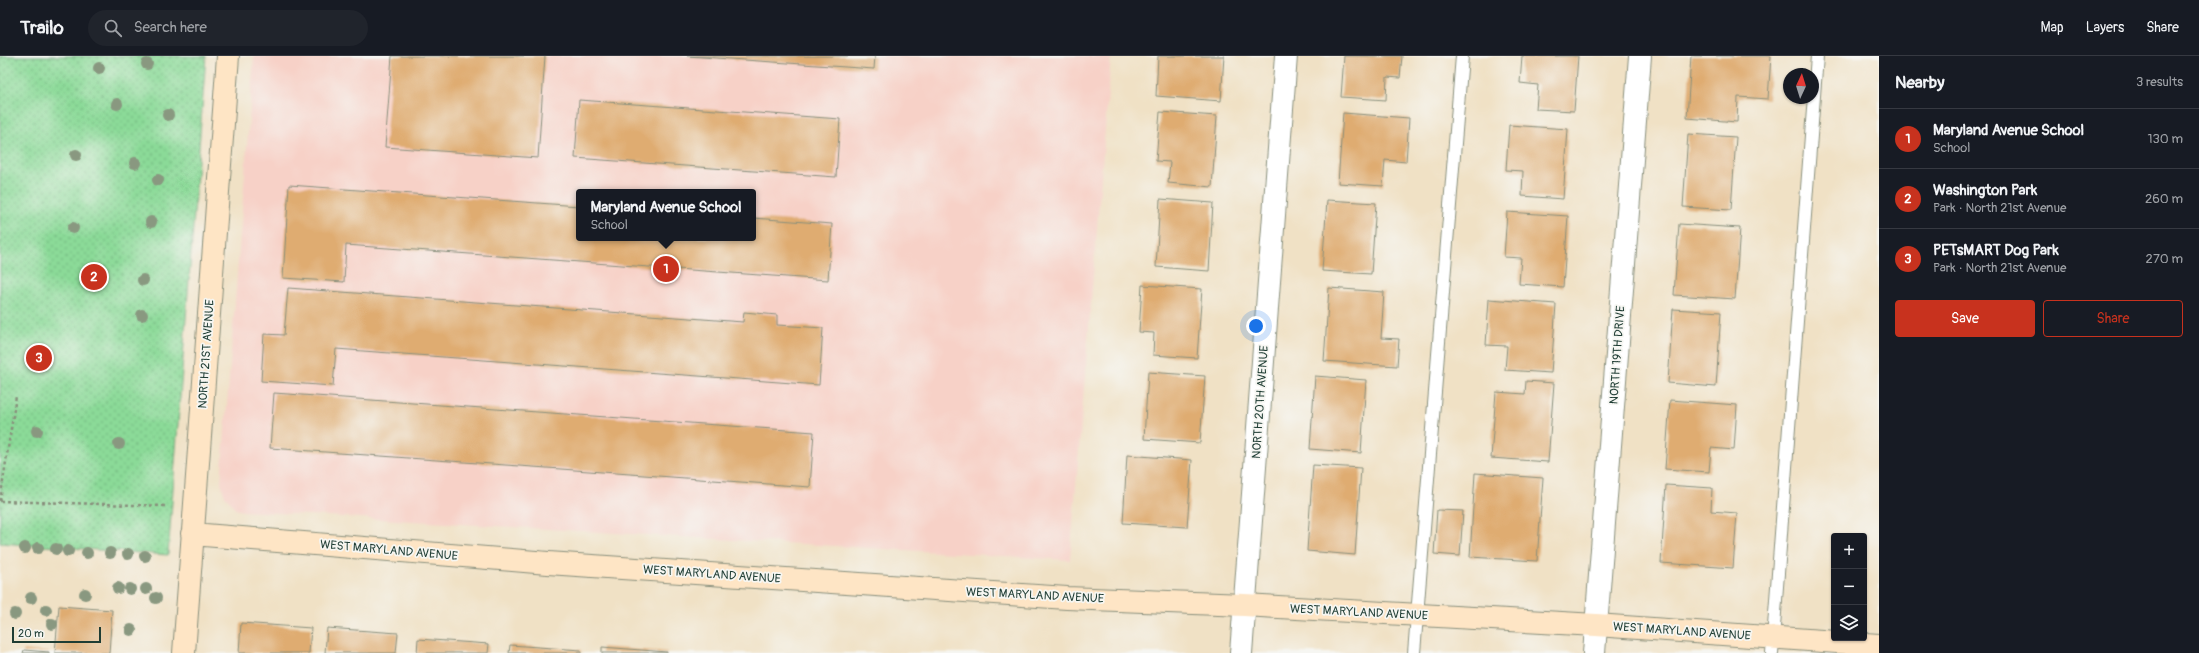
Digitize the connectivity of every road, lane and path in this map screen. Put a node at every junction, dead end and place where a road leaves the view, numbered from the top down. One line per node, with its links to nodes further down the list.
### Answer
1 (228, 56): 9 (street, NORTH 21ST AVENUE)
2 (1286, 56): 10 (street, NORTH 20TH AVENUE)
3 (1462, 56): 11 (lane)
4 (1640, 56): 12 (street, NORTH 19TH DRIVE)
5 (1817, 56): 13 (lane)
6 (16, 396): 7 (path)
7 (0, 501): 8 (path)
8 (169, 506)
9 (192, 534): 10 (street, WEST MARYLAND AVENUE); 15 (street, NORTH 21ST AVENUE)
10 (1244, 606): 11 (street, WEST MARYLAND AVENUE); 16 (street, NORTH 20TH AVENUE)
11 (1418, 615): 12 (street, WEST MARYLAND AVENUE); 17 (lane)
12 (1596, 625): 13 (street, WEST MARYLAND AVENUE); 18 (street, NORTH 19TH DRIVE)
13 (1773, 645): 14 (street, WEST MARYLAND AVENUE)
14 (1879, 645)
15 (184, 653)
16 (1241, 653)
17 (1414, 653)
18 (1594, 653)

